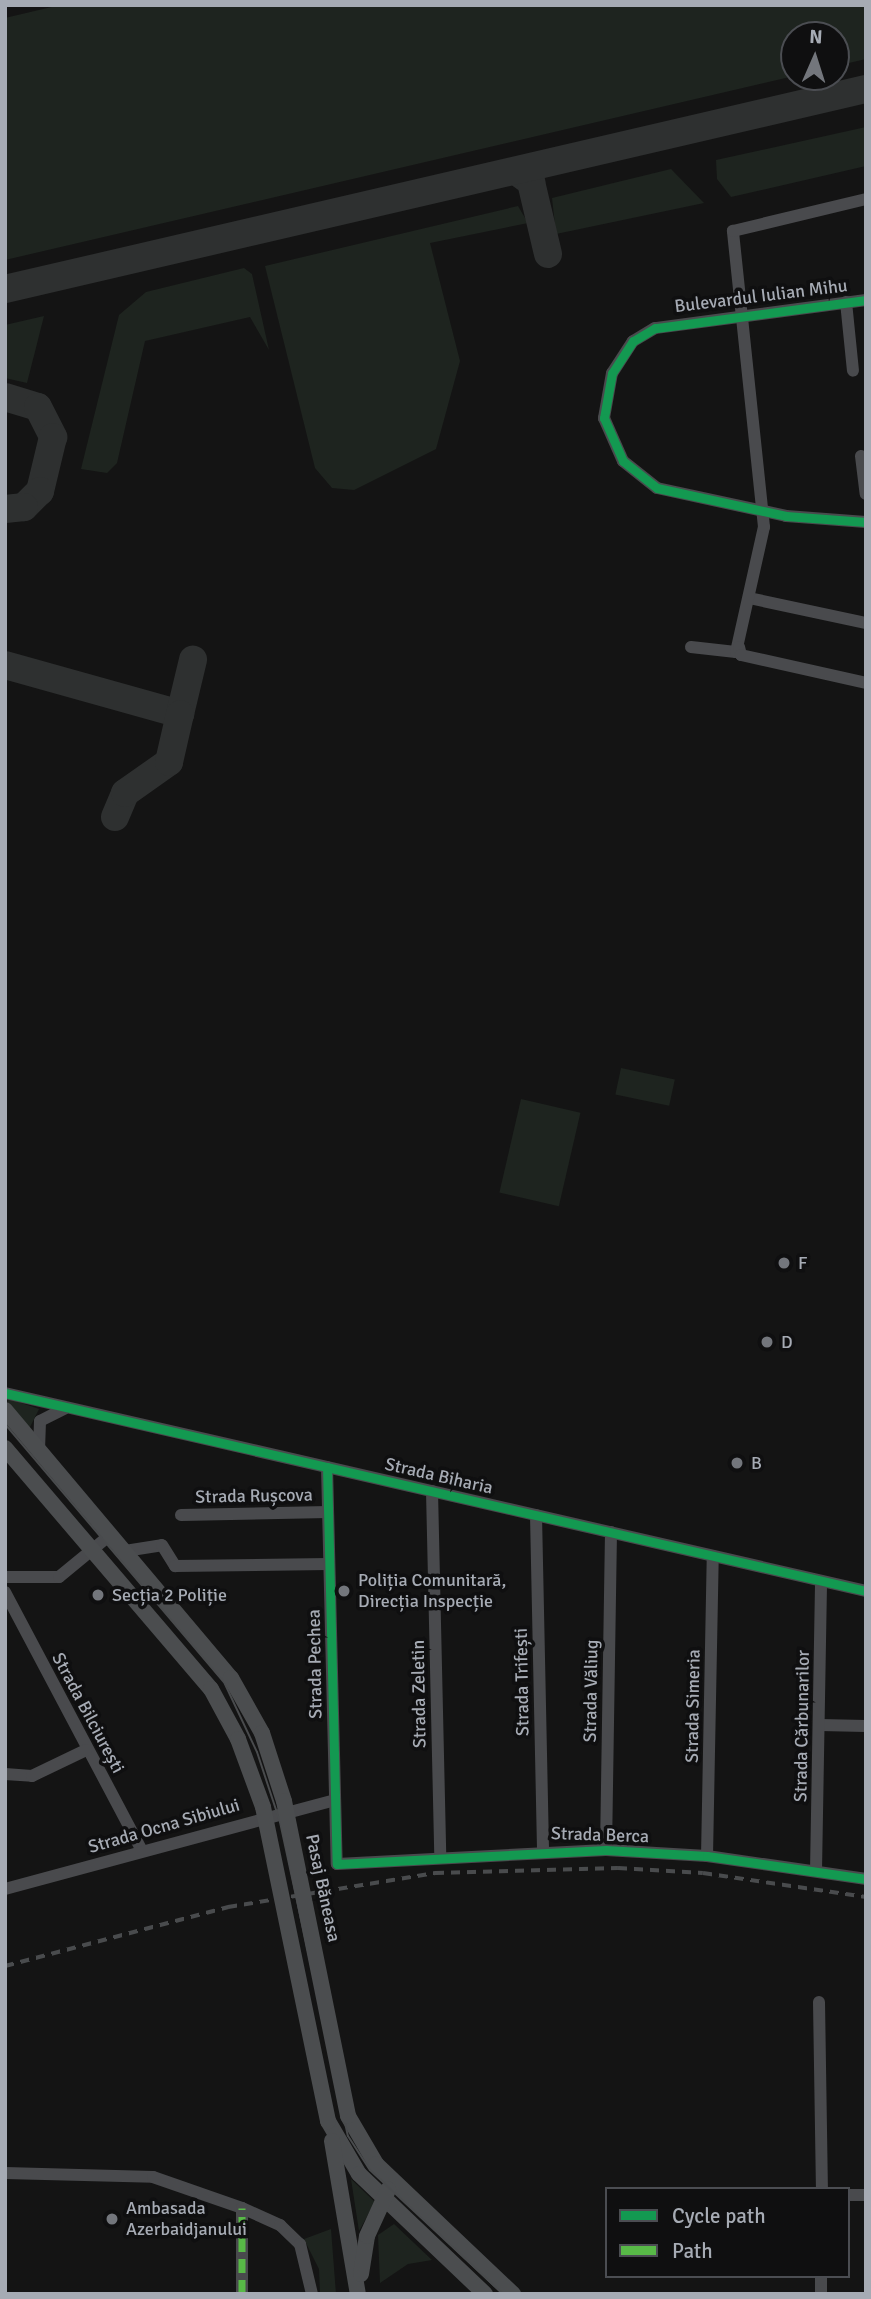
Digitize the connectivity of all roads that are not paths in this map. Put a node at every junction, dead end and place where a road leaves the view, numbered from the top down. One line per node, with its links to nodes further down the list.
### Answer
1 (866, 199): 4 (street)
2 (866, 300): 3 (street, Bulevardul Iulian Mihu)
3 (846, 302): 4 (street, Bulevardul Iulian Mihu); 5 (street)
4 (742, 314): 8 (street); 8 (street, Bulevardul Iulian Mihu)
5 (853, 371)
6 (861, 456): 7 (street)
7 (866, 494)
8 (761, 511): 9 (street, Bulevardul Iulian Mihu); 10 (street)
9 (866, 522)
10 (749, 598): 11 (street); 13 (street)
11 (866, 623)
12 (691, 647): 13 (street)
13 (739, 647): 14 (street)
14 (866, 683)
15 (5, 1393): 16 (street, Strada Biharia)
16 (72, 1408): 19 (street); 20 (street, Strada Biharia)
17 (5, 1410): 19 (main road, Pasaj Băneasa)
18 (5, 1448): 27 (main road)
19 (39, 1450): 26 (main road, Pasaj Băneasa)
20 (327, 1467): 21 (street, Strada Biharia); 22 (street, Strada Pechea)
21 (432, 1491): 24 (street, Strada Biharia); 43 (street, Strada Zeletin)
22 (328, 1512): 23 (street, Strada Rușcova); 30 (street, Strada Pechea)
23 (181, 1515)
24 (536, 1515): 25 (street, Strada Biharia); 40 (street, Strada Trifești)
25 (611, 1532): 29 (street, Strada Biharia); 41 (street, Strada Văliug)
26 (110, 1535): 27 (street); 28 (main road, Pasaj Băneasa)
27 (92, 1549): 31 (street); 50 (main road, bridge)
28 (125, 1551): 30 (street); 52 (main road, Pasaj Băneasa, bridge)
29 (713, 1556): 32 (street, Strada Biharia); 44 (street, Strada Simeria)
30 (329, 1564): 39 (street, Strada Pechea)
31 (5, 1577)
32 (821, 1581): 33 (street, Strada Biharia); 35 (street, Strada Cărbunarilor)
33 (866, 1591)
34 (5, 1592): 37 (street, Strada Bilciurești)
35 (820, 1726): 36 (street); 46 (street, Strada Cărbunarilor)
36 (866, 1726)
37 (86, 1750): 38 (street); 42 (street, Strada Bilciurești)
38 (5, 1774)
39 (334, 1800): 42 (street, Strada Ocna Sibiului); 45 (street, Strada Pechea)
40 (543, 1849): 41 (street, Strada Berca); 43 (street, Strada Berca)
41 (606, 1850): 44 (street, Strada Berca)
42 (142, 1851): 48 (street, Strada Ocna Sibiului)
43 (440, 1853): 45 (street, Strada Berca)
44 (707, 1856): 46 (street, Strada Berca)
45 (334, 1860)
46 (816, 1871): 47 (street, Strada Berca)
47 (866, 1879)
48 (5, 1889)
49 (819, 2002): 53 (street)
50 (328, 2121): 54 (main road); 60 (main road)
51 (5, 2173): 55 (street)
52 (393, 2182): 54 (main road); 62 (main road, Pasaj Băneasa)
53 (822, 2187)
54 (383, 2198): 56 (main road); 57 (main road)
55 (242, 2208): 58 (street); 59 (street)
56 (405, 2220): 57 (main road); 61 (main road)
57 (371, 2224): 60 (main road)
58 (242, 2294)
59 (312, 2294)
60 (358, 2294)
61 (485, 2294)
62 (513, 2294)

